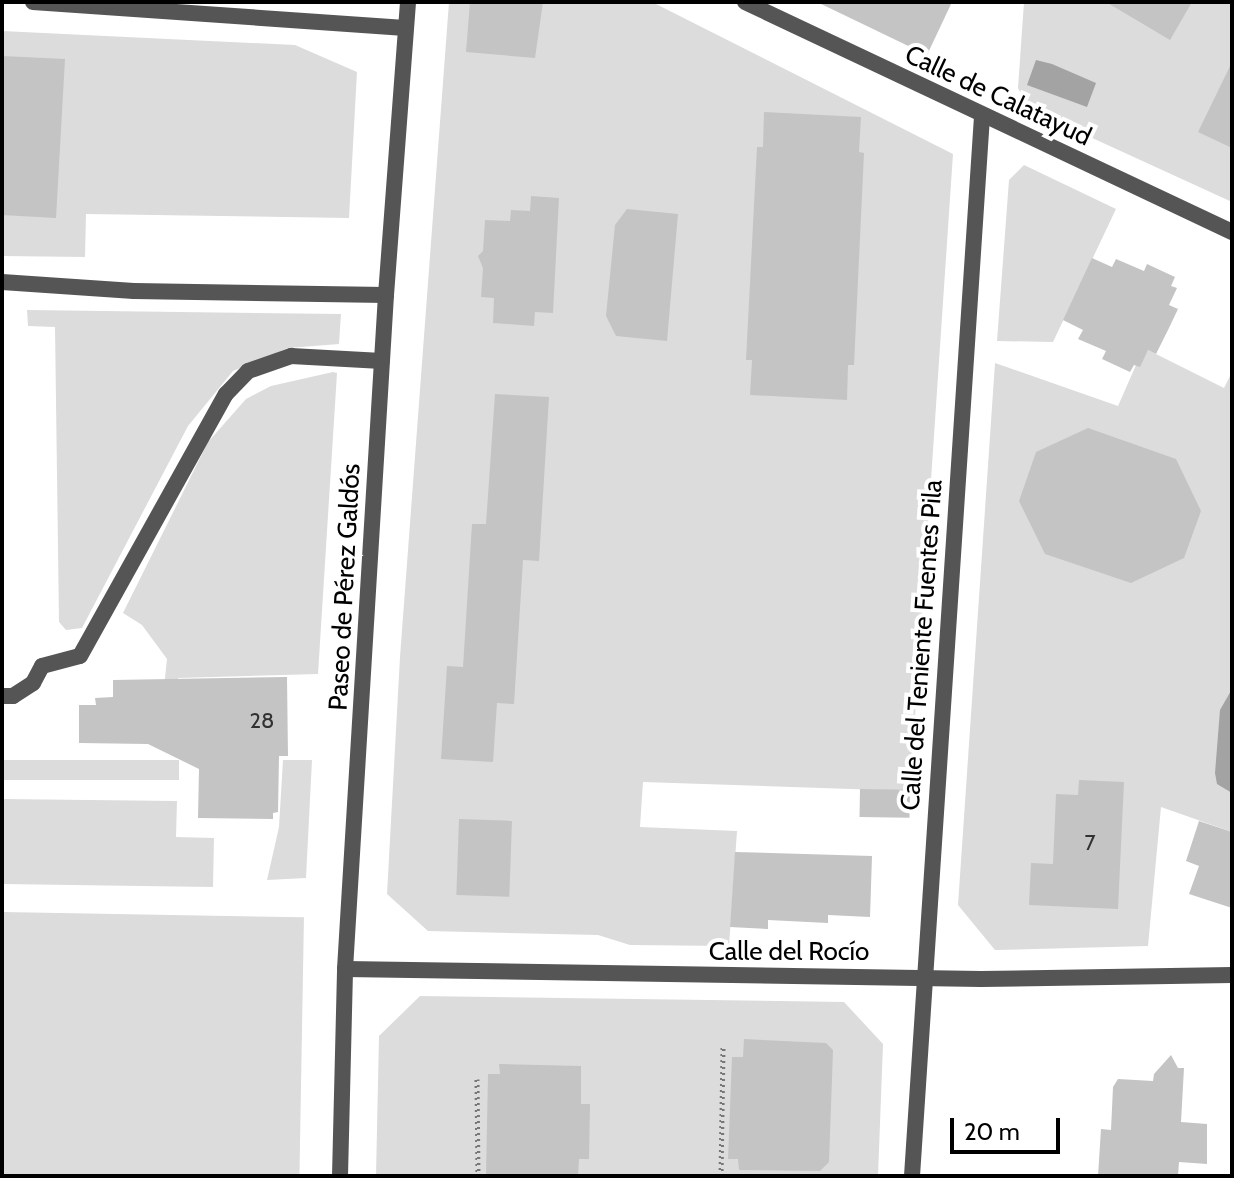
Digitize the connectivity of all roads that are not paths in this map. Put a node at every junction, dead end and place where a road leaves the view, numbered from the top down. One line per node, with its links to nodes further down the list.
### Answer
1 (33, 2): 4 (street)
2 (408, 2): 4 (street, Paseo de Pérez Galdós)
3 (745, 2): 5 (street, Calle de Calatayud)
4 (405, 28): 8 (street, Paseo de Pérez Galdós)
5 (982, 116): 6 (street, Calle de Calatayud); 13 (street, Calle del Teniente Fuentes Pila)
6 (1232, 232)
7 (2, 282): 8 (street)
8 (386, 295): 9 (street, Paseo de Pérez Galdós)
9 (382, 361): 10 (street); 11 (street, Paseo de Pérez Galdós)
10 (2, 696)
11 (345, 969): 13 (street, Calle del Rocío); 14 (street, Paseo de Pérez Galdós)
12 (1232, 975): 13 (street, Calle del Rocío)
13 (923, 977): 15 (street, Calle del Teniente Fuentes Pila)
14 (340, 1176)
15 (912, 1176)

